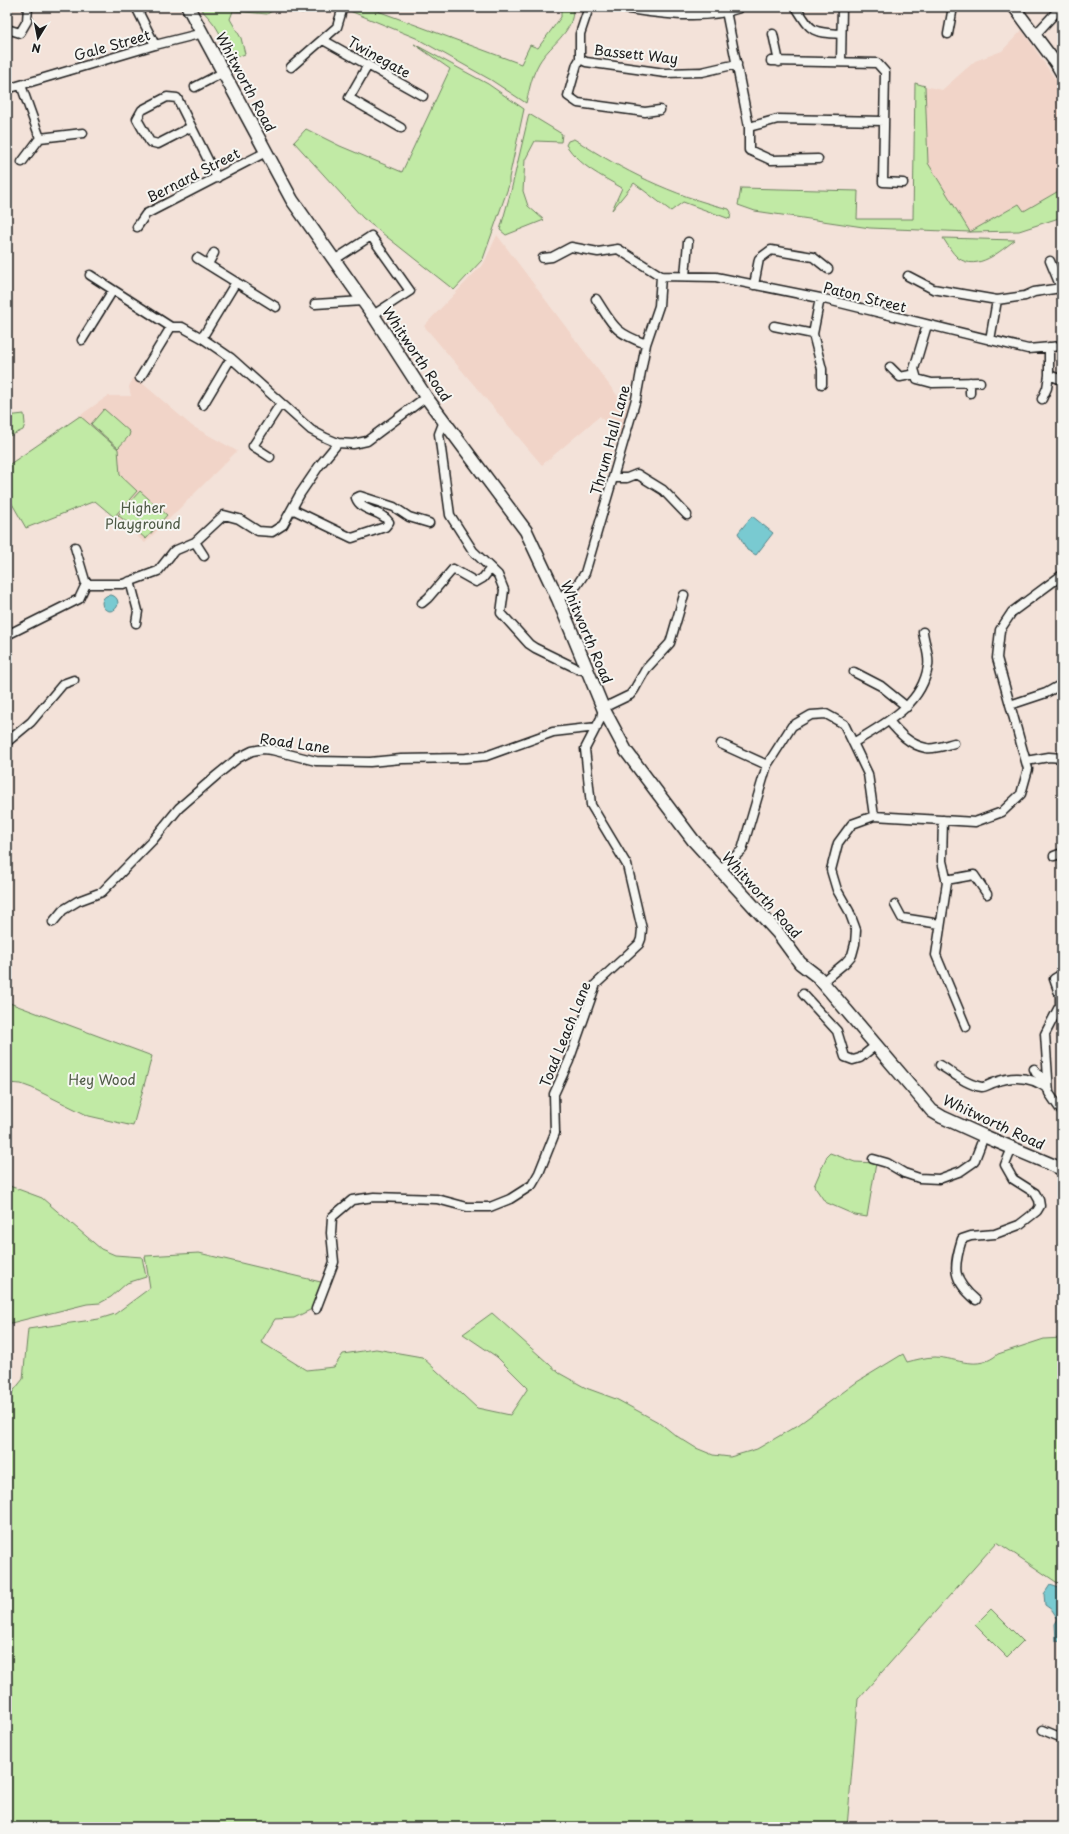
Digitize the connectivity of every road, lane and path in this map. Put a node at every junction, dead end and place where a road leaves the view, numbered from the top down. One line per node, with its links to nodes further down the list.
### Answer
1 (28, 7): 14 (street)
2 (136, 7): 21 (street)
3 (188, 7): 15 (main road, Whitworth Road)
4 (343, 7): 20 (street)
5 (589, 7): 22 (street)
6 (625, 7): 13 (street)
7 (738, 7): 13 (street)
8 (796, 7): 17 (street)
9 (842, 7): 17 (street)
10 (953, 7): 18 (street)
11 (1014, 7): 19 (street)
12 (1061, 7): 19 (street)
13 (726, 11): 25 (street)
14 (7, 29)
15 (203, 33): 21 (street, Gale Street); 28 (main road, Whitworth Road)
16 (773, 34): 24 (street)
17 (841, 34): 24 (street)
18 (948, 34)
19 (1035, 35): 23 (street)
20 (322, 40): 26 (street, Twinegate); 27 (street)
21 (155, 45): 30 (street, Gale Street)
22 (580, 59): 25 (street, Bassett Way); 34 (street)
23 (1058, 59): 29 (street)
24 (841, 62): 35 (street)
25 (736, 64): 37 (street)
26 (368, 65): 33 (street, Twinegate); 38 (street)
27 (291, 66)
28 (224, 72): 31 (street); 41 (main road, Whitworth Road)
29 (1062, 74)
30 (21, 85): 32 (street, Gale Street); 40 (street)
31 (195, 87)
32 (7, 89)
33 (423, 96)
34 (660, 110)
35 (884, 121): 37 (street); 45 (street)
36 (191, 127): 36 (street); 44 (street)
37 (749, 127): 42 (street)
38 (401, 128)
39 (83, 133): 40 (street)
40 (40, 138): 43 (street)
41 (266, 152): 44 (street, Bernard Street); 51 (main road, Whitworth Road)
42 (818, 159)
43 (22, 162)
44 (217, 178): 46 (street, Bernard Street)
45 (903, 183)
46 (137, 227)
47 (688, 242): 57 (street)
48 (214, 253): 53 (street)
49 (197, 258): 53 (street)
50 (543, 258): 56 (street)
51 (334, 260): 66 (main road, Whitworth Road); 69 (street)
52 (1050, 261): 61 (street)
53 (208, 264): 59 (street)
54 (828, 269): 60 (street)
55 (90, 275): 62 (street)
56 (661, 276): 57 (street, Paton Street); 77 (street, Thrum Hall Lane)
57 (685, 276): 60 (street, Paton Street)
58 (908, 276): 65 (street)
59 (236, 282): 68 (street); 74 (street)
60 (754, 285): 63 (street, Paton Street)
61 (1061, 289): 65 (street)
62 (113, 290): 72 (street); 75 (street)
63 (820, 298): 70 (street, Paton Street); 73 (street)
64 (596, 299): 77 (street)
65 (997, 300): 76 (street)
66 (363, 301): 67 (street); 69 (main road, Whitworth Road)
67 (315, 304)
68 (276, 307)
69 (373, 315): 90 (main road, Whitworth Road)
70 (927, 325): 76 (street, Paton Street); 82 (street)
71 (774, 326): 73 (street)
72 (171, 327): 74 (street); 84 (street)
73 (813, 334): 88 (street)
74 (202, 338): 80 (street)
75 (82, 340)
76 (990, 340): 79 (street, Paton Street)
77 (646, 344): 97 (street, Thrum Hall Lane)
78 (1062, 346): 79 (street, Paton Street)
79 (1049, 347): 83 (street)
80 (231, 358): 92 (street); 93 (street)
81 (890, 367): 82 (street)
82 (916, 374): 86 (street)
83 (1049, 375): 85 (street); 91 (street)
84 (140, 378)
85 (1062, 380)
86 (970, 382): 87 (street); 89 (street)
87 (980, 382)
88 (822, 384)
89 (970, 393)
90 (426, 397): 94 (main road, Whitworth Road); 95 (street)
91 (1042, 399)
92 (280, 404): 95 (street); 96 (street)
93 (203, 405)
94 (444, 421): 104 (street); 109 (main road, Whitworth Road)
95 (338, 443): 98 (street)
96 (270, 457)
97 (614, 478): 99 (street); 109 (street, Thrum Hall Lane)
98 (292, 509): 100 (street); 101 (street)
99 (687, 515)
100 (429, 523)
101 (195, 542): 103 (street); 106 (street)
102 (75, 547): 107 (street)
103 (204, 556)
104 (491, 568): 110 (street); 114 (street)
105 (1062, 575): 118 (street)
106 (130, 581): 107 (street); 111 (street)
107 (86, 584): 113 (street)
108 (684, 595): 120 (street)
109 (558, 599): 114 (main road, Whitworth Road)
110 (422, 603)
111 (136, 623)
112 (922, 632): 119 (street)
113 (7, 635)
114 (588, 671): 120 (main road, Whitworth Road)
115 (854, 672): 119 (street)
116 (74, 680): 123 (street)
117 (1062, 684): 118 (street)
118 (1010, 705): 128 (street)
119 (907, 707): 121 (street)
120 (603, 708): 122 (street, Toad Leach Lane); 132 (main road, Whitworth Road)
121 (889, 721): 124 (street); 125 (street)
122 (596, 727): 136 (street, Road Lane); 153 (street, Toad Leach Lane)
123 (7, 742)
124 (853, 743): 129 (street); 130 (street)
125 (954, 743)
126 (721, 744): 129 (street)
127 (1062, 758): 128 (street)
128 (1026, 761): 131 (street)
129 (767, 766): 132 (street)
130 (874, 816): 131 (street); 139 (street)
131 (943, 820): 133 (street)
132 (719, 870): 139 (main road, Whitworth Road)
133 (946, 880): 134 (street); 137 (street)
134 (987, 894)
135 (895, 905): 137 (street)
136 (53, 922)
137 (940, 924): 141 (street)
138 (1062, 974): 145 (street)
139 (822, 982): 142 (main road, Whitworth Road)
140 (802, 994): 142 (street)
141 (966, 1027)
142 (876, 1045): 148 (main road, Whitworth Road)
143 (940, 1065): 146 (street)
144 (1034, 1069): 145 (street)
145 (1048, 1081): 146 (street)
146 (1049, 1090): 147 (street)
147 (1062, 1112)
148 (984, 1136): 149 (main road, Whitworth Road); 150 (street)
149 (1012, 1148): 151 (main road, Whitworth Road); 152 (street)
150 (873, 1159)
151 (1062, 1169)
152 (976, 1300)
153 (316, 1309)
154 (1043, 1730): 155 (street)
155 (1062, 1738)

